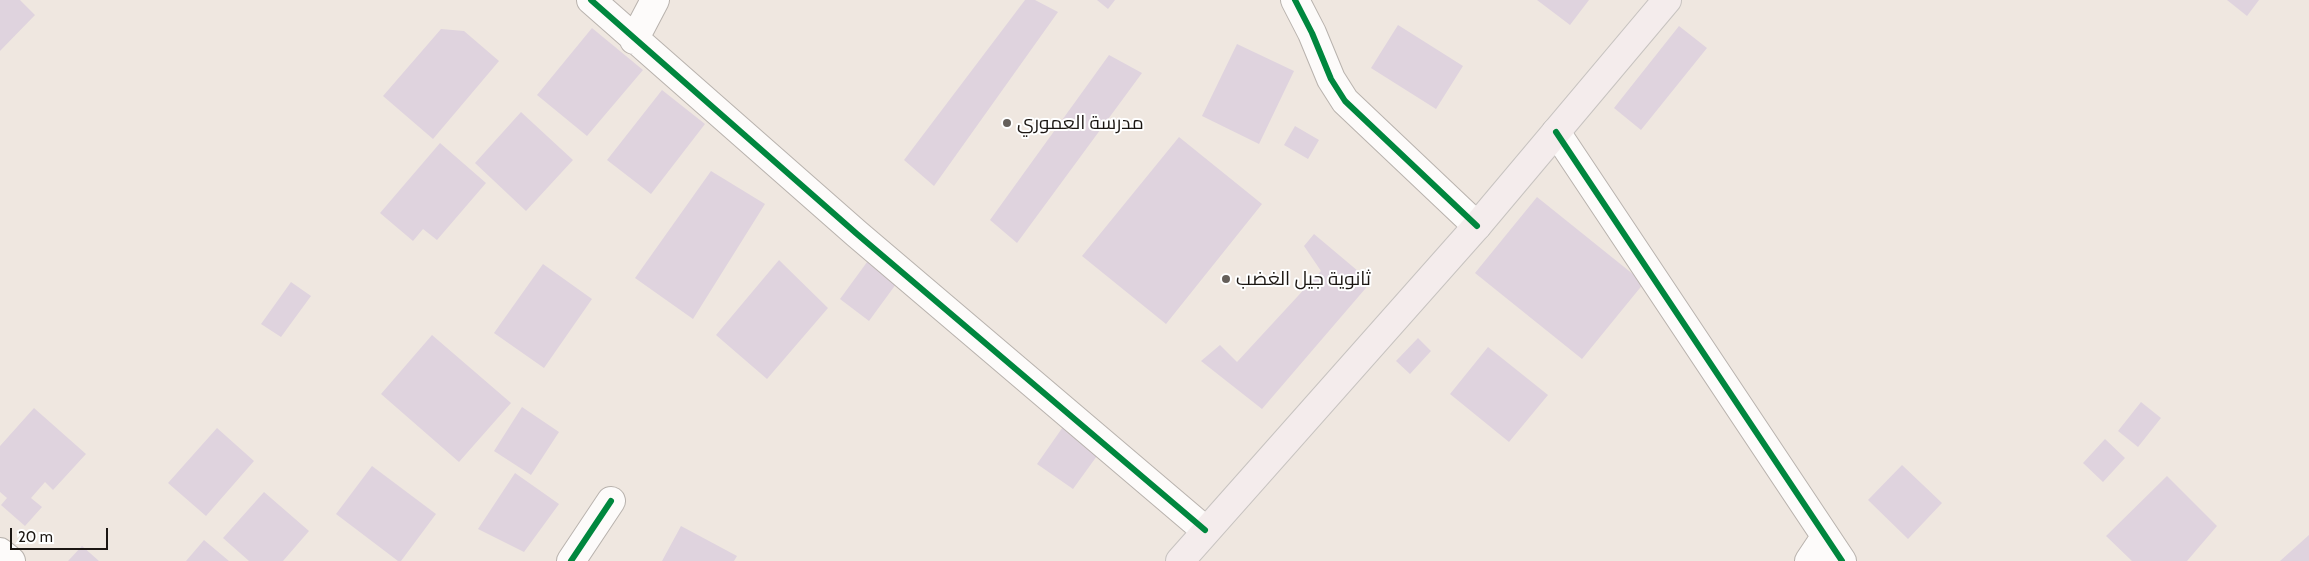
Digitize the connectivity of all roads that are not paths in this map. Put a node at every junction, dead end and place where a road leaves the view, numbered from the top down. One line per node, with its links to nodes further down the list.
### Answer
1 (591, 0): 5 (street)
2 (655, 0): 5 (street)
3 (1296, 0): 7 (street)
4 (1668, 0): 6 (main road)
5 (634, 40): 9 (street)
6 (1556, 132): 7 (main road); 10 (street)
7 (1477, 226): 9 (main road)
8 (611, 501): 13 (street)
9 (1205, 530): 14 (main road)
10 (1825, 537): 15 (street); 16 (street)
11 (0, 552): 12 (street)
12 (11, 561)
13 (571, 561)
14 (1180, 561)
15 (1809, 561)
16 (1842, 561)

